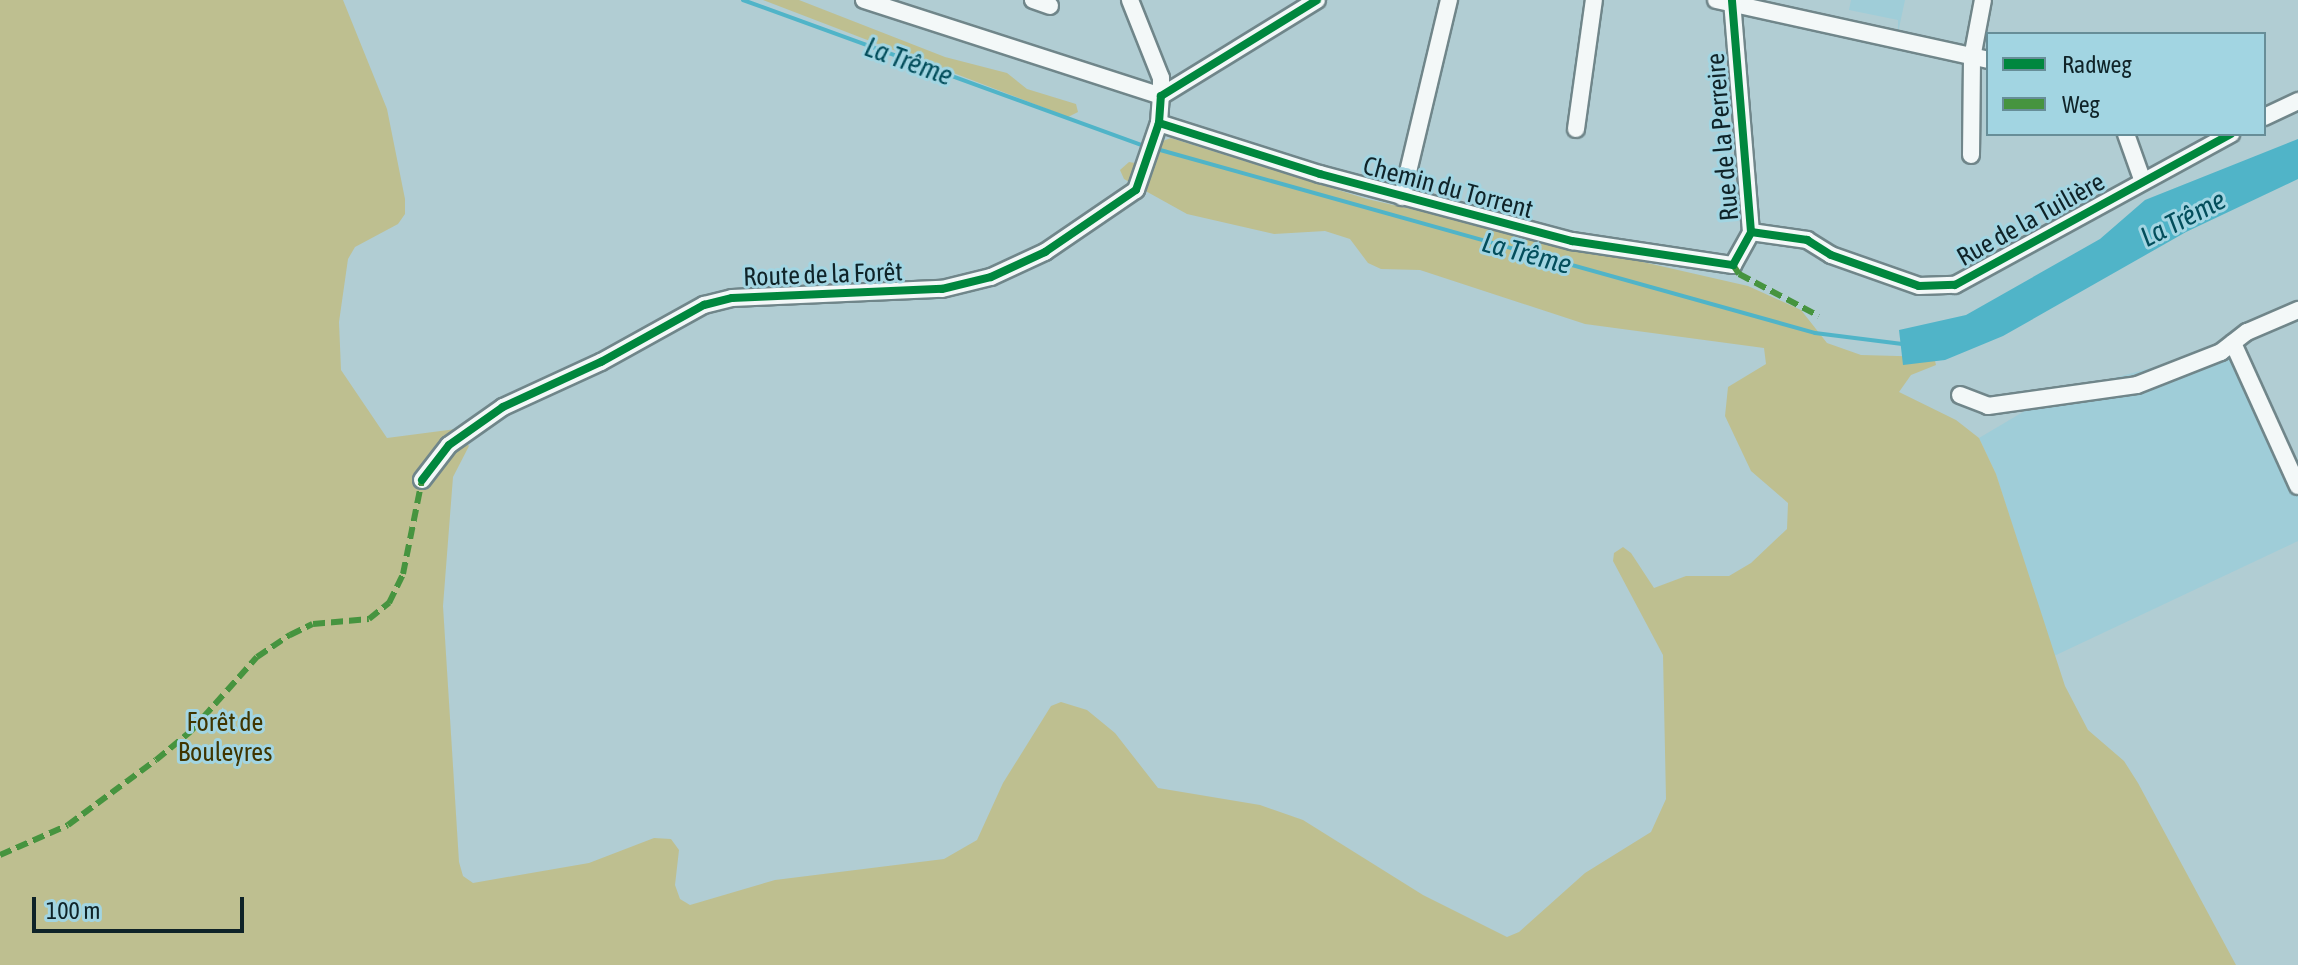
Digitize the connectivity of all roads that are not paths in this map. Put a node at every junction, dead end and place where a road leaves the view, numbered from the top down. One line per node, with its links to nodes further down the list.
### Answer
1 (864, 0): 11 (street)
2 (1033, 0): 9 (street)
3 (1130, 0): 11 (street, Route de la Forêt)
4 (1317, 0): 11 (street)
5 (1449, 0): 20 (street)
6 (1594, 0): 15 (street)
7 (1983, 0): 10 (street)
8 (1726, 1): 10 (street); 21 (street, Rue de la Perreire)
9 (1050, 6)
10 (1980, 59): 18 (street)
11 (1161, 96): 14 (street, Route de la Forêt)
12 (2298, 101): 13 (street)
13 (2266, 116)
14 (1157, 128): 20 (street, Chemin du Torrent); 26 (street, Route de la Forêt)
15 (1576, 129)
16 (2127, 136): 19 (street)
17 (2227, 136): 19 (street, Rue de la Tuilière)
18 (1971, 155)
19 (2142, 179): 21 (street, Rue de la Tuilière)
20 (1402, 197): 22 (street, Chemin du Torrent)
21 (1751, 232): 22 (street, Rue de la Perreire)
22 (1733, 265)
23 (2298, 310): 24 (street)
24 (2233, 343): 25 (street); 27 (street)
25 (1960, 395)
26 (422, 480)
27 (2298, 486)

